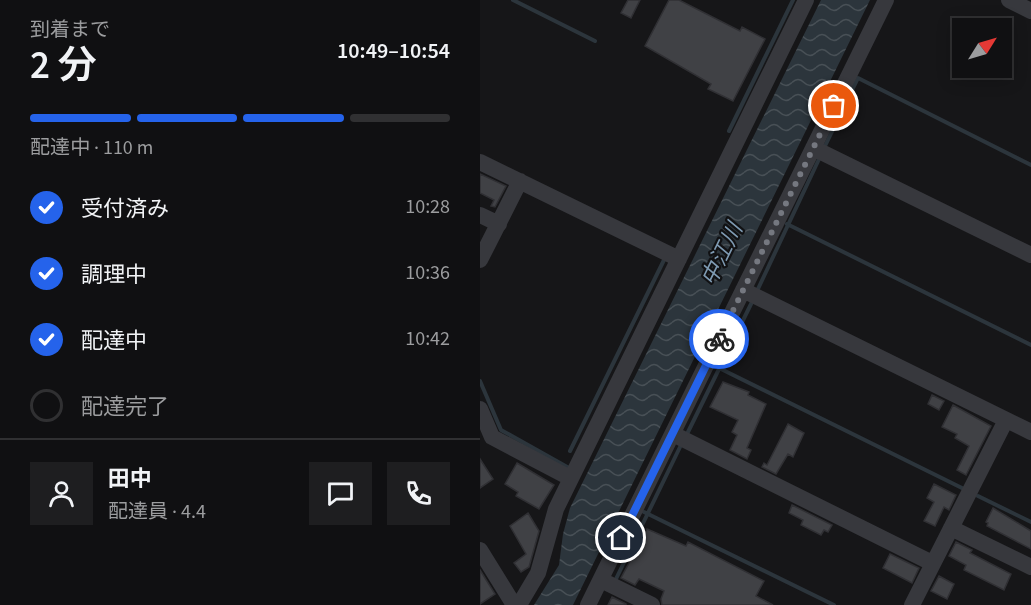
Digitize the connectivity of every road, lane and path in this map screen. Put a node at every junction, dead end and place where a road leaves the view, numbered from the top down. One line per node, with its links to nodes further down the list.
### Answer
1 (806, 0): 11 (street)
2 (886, 0): 5 (street)
3 (1010, 0): 4 (street)
4 (1031, 11)
5 (813, 148): 10 (street); 13 (street)
6 (480, 162): 7 (street)
7 (520, 182): 9 (street); 11 (street)
8 (480, 215): 9 (street)
9 (498, 224): 12 (street)
10 (1031, 255)
11 (679, 259): 18 (street)
12 (480, 260)
13 (743, 290): 15 (street); 17 (street)
14 (480, 409): 18 (street)
15 (1006, 420): 16 (street); 19 (street)
16 (1031, 432)
17 (673, 434): 21 (street); 23 (street)
18 (570, 478): 25 (street)
19 (951, 528): 21 (street); 22 (street)
20 (480, 550): 24 (street)
21 (932, 563): 28 (street)
22 (1031, 567)
23 (601, 580): 26 (street); 27 (street)
24 (514, 605)
25 (519, 605)
26 (588, 605)
27 (652, 605)
28 (912, 605)

